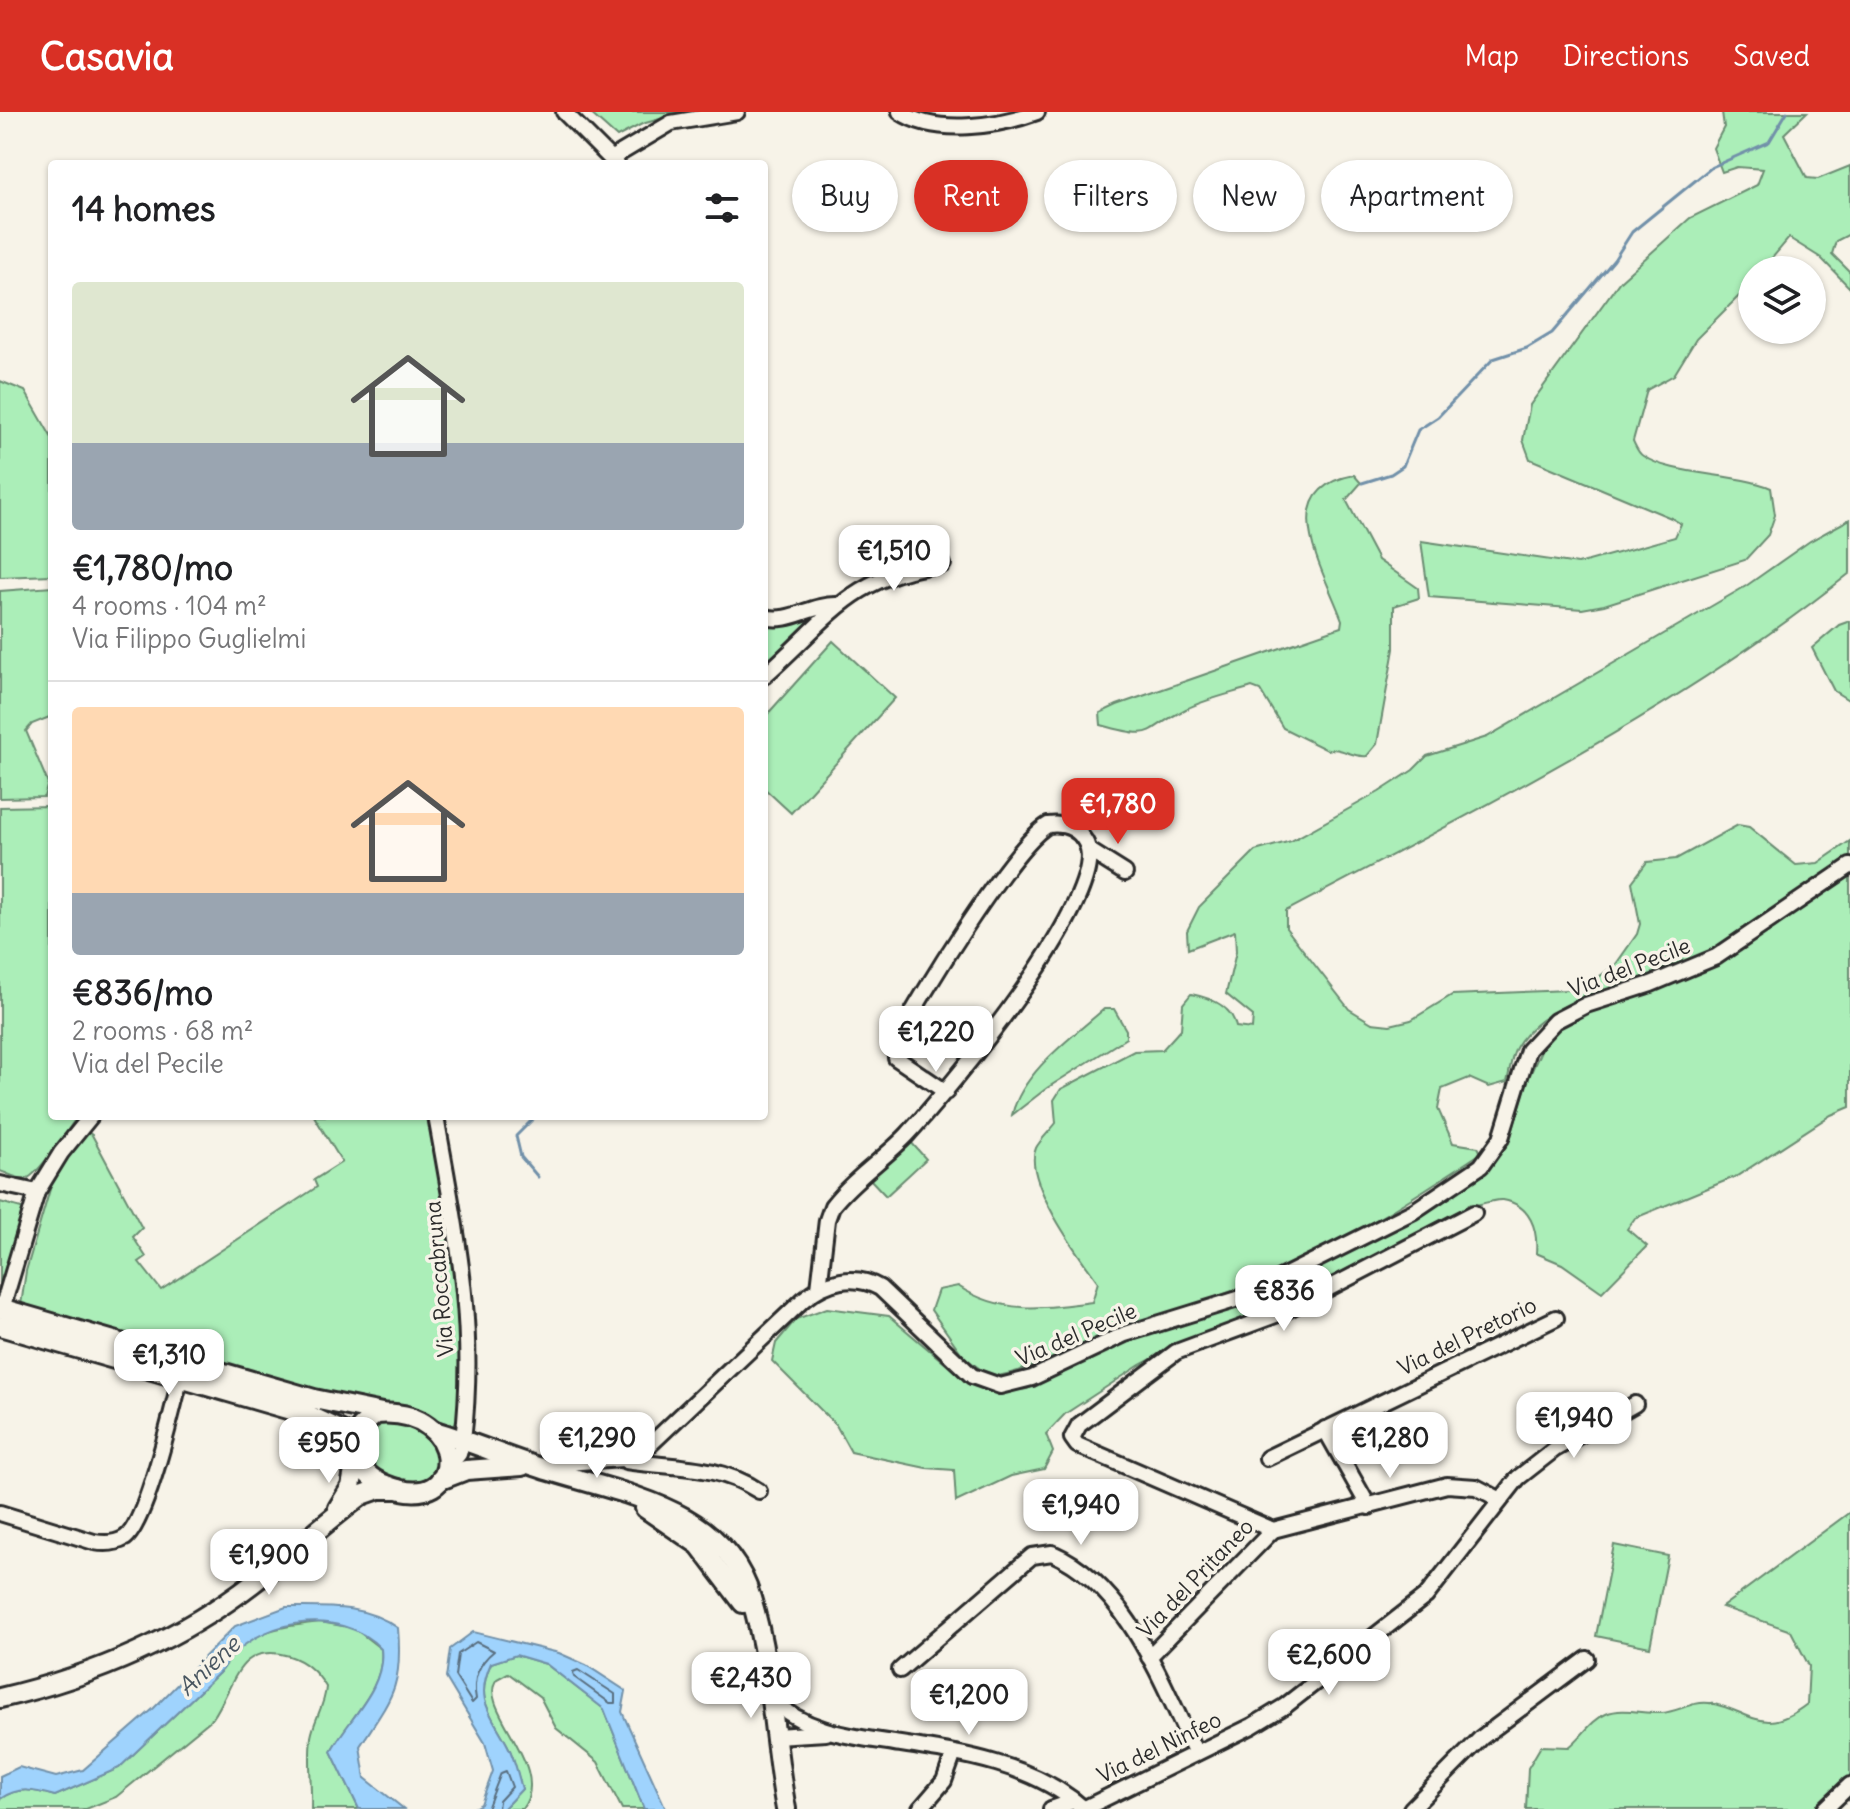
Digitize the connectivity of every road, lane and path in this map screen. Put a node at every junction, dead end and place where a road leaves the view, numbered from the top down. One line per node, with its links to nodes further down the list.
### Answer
1 (564, 112): 5 (street)
2 (737, 112): 6 (street)
3 (900, 112): 4 (street)
4 (1037, 112)
5 (613, 160)
6 (616, 160)
7 (943, 564): 8 (street)
8 (838, 605): 9 (street); 10 (street)
9 (768, 617)
10 (768, 672)
11 (1090, 851): 13 (street); 14 (street); 14 (street)
12 (1850, 866): 20 (street, Via del Pecile)
13 (1125, 873)
14 (946, 1092): 20 (street)
15 (88, 1120): 18 (street)
16 (437, 1120): 28 (street, Via Roccabruna)
17 (0, 1184): 18 (street)
18 (37, 1192): 21 (street)
19 (1474, 1213): 40 (street)
20 (819, 1288): 31 (street)
21 (1, 1315): 23 (main road); 25 (main road)
22 (1556, 1318): 26 (street, Via del Pretorio)
23 (180, 1379): 29 (main road); 38 (street)
24 (1635, 1404): 36 (street, Via del Ninfeo)
25 (382, 1413): 27 (main road); 29 (main road)
26 (1325, 1429): 30 (street, Via del Pretorio); 37 (street)
27 (435, 1431): 28 (main road); 33 (main road)
28 (463, 1440): 32 (main road); 33 (street)
29 (355, 1455): 34 (main road); 39 (main road)
30 (1267, 1458)
31 (618, 1460): 32 (street); 35 (street)
32 (541, 1468): 33 (main road); 45 (main road)
33 (444, 1473): 34 (main road)
34 (397, 1489): 39 (main road)
35 (759, 1491)
36 (1499, 1499): 37 (street); 49 (street, Via del Ninfeo)
37 (1369, 1507): 40 (street)
38 (0, 1513)
39 (328, 1520): 44 (main road)
40 (1273, 1530): 41 (street, Via del Pritaneo)
41 (1149, 1657): 43 (street); 49 (street)
42 (1587, 1659): 55 (street)
43 (900, 1670)
44 (0, 1698)
45 (769, 1698): 46 (street); 47 (main road)
46 (828, 1733): 47 (street); 48 (street)
47 (775, 1736): 52 (main road)
48 (954, 1753): 51 (street); 53 (street)
49 (1196, 1753): 51 (street, Via del Ninfeo)
50 (1850, 1785): 56 (street)
51 (1080, 1806): 54 (street, Via del Ninfeo)
52 (786, 1809)
53 (920, 1809)
54 (1051, 1809)
55 (1411, 1809)
56 (1825, 1809)

